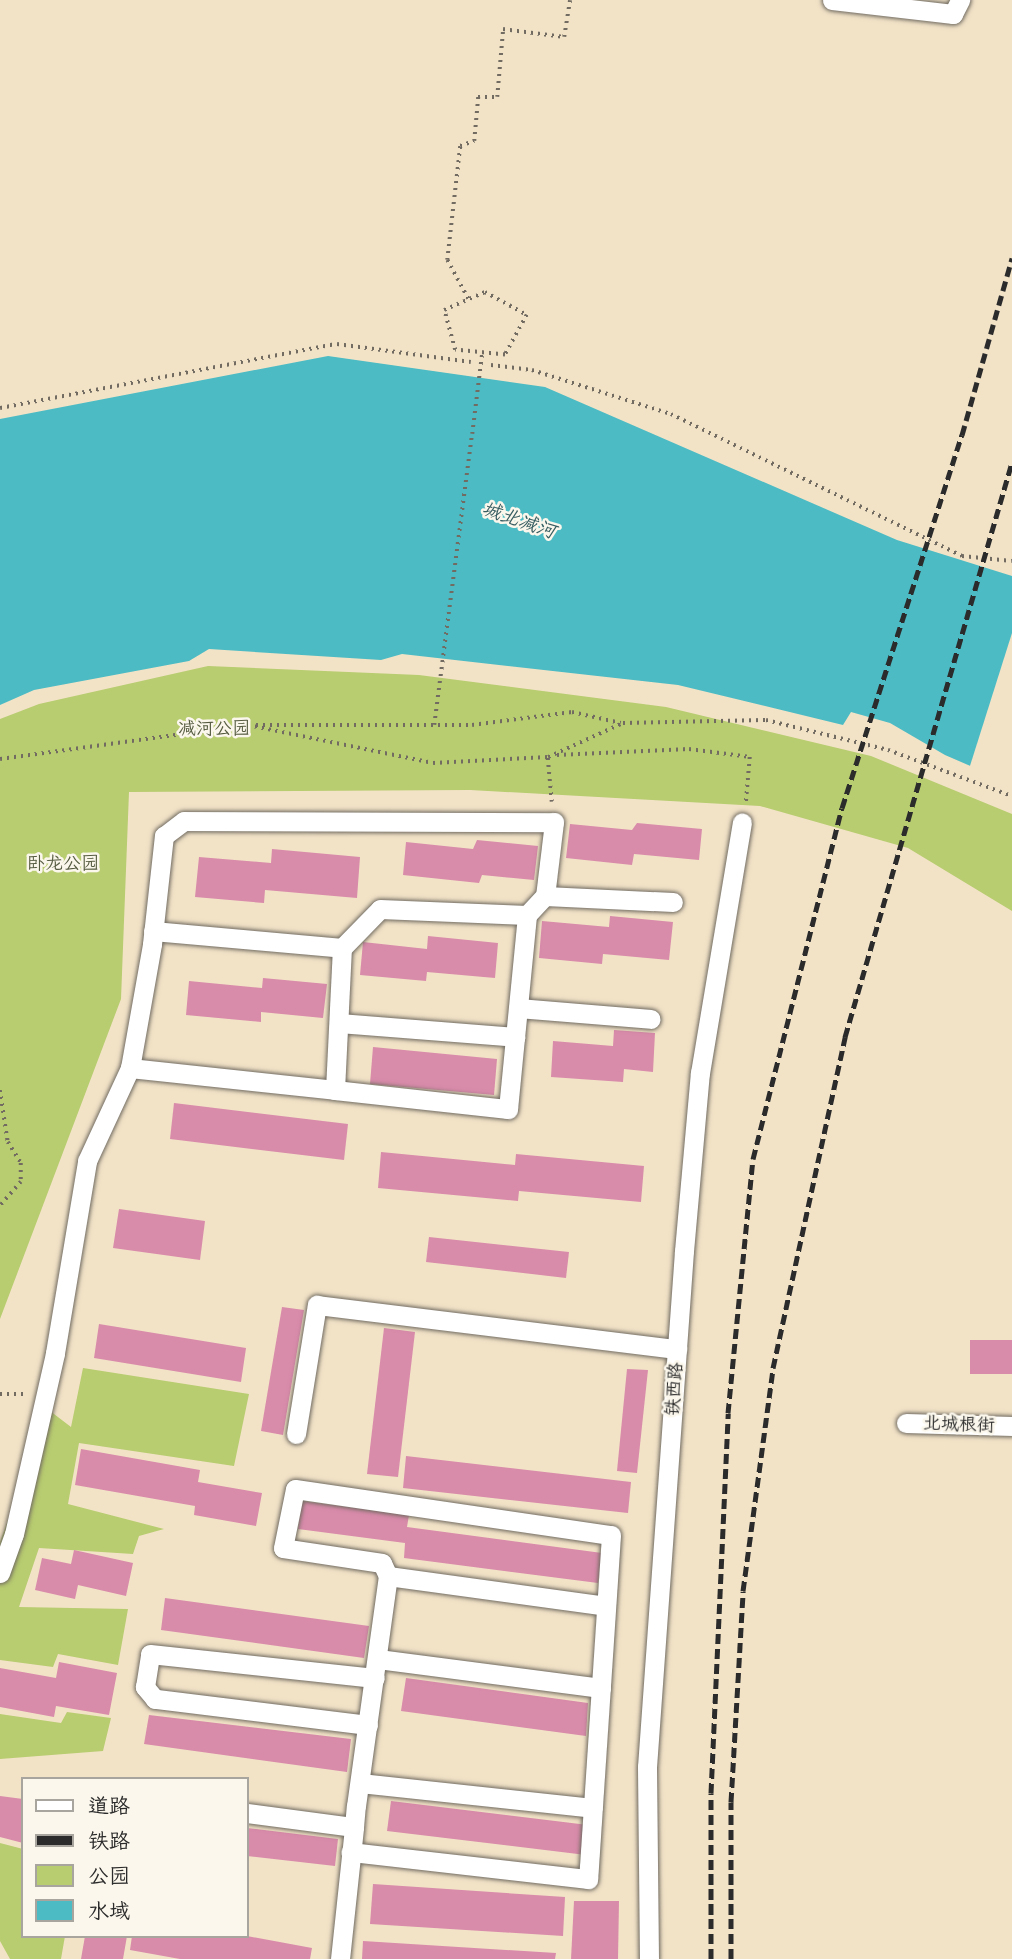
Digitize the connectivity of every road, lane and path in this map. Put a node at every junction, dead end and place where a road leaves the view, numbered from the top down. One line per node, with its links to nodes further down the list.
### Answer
1 (570, 0): 4 (path)
2 (832, 0): 3 (street)
3 (960, 0)
4 (467, 299): 5 (path); 5 (path)
5 (482, 352): 12 (path, bridge)
6 (471, 362): 8 (path)
7 (491, 365): 9 (path)
8 (0, 408)
9 (1012, 561)
10 (623, 723): 12 (path); 13 (path); 15 (path)
11 (248, 725): 12 (path); 13 (path); 14 (path)
12 (434, 725)
13 (550, 756): 16 (path); 17 (path)
14 (0, 759)
15 (1012, 796)
16 (554, 822): 18 (street); 21 (street)
17 (742, 823): 31 (street, 铁西路)
18 (545, 896): 19 (street); 20 (street)
19 (673, 902)
20 (527, 915): 22 (street); 23 (street)
21 (153, 931): 22 (street); 27 (street)
22 (342, 948): 25 (street)
23 (518, 1008): 24 (street); 26 (street)
24 (651, 1018)
25 (338, 1023): 26 (street); 29 (street)
26 (515, 1037): 29 (street)
27 (130, 1068): 29 (street); 33 (street)
28 (0, 1090): 30 (path)
29 (335, 1090)
30 (0, 1206)
31 (677, 1349): 36 (street); 49 (street, 铁西路)
32 (0, 1394): 33 (path)
33 (45, 1398): 37 (street)
34 (906, 1423): 35 (street, 北城根街)
35 (1012, 1426)
36 (296, 1434)
37 (0, 1573)
38 (388, 1576): 39 (street); 39 (street); 40 (street)
39 (606, 1606): 41 (street)
40 (376, 1669): 41 (street); 42 (street); 42 (street)
41 (601, 1688): 44 (street)
42 (368, 1725): 43 (street)
43 (360, 1783): 44 (street); 46 (street)
44 (593, 1808): 47 (street)
45 (248, 1813): 46 (street)
46 (354, 1826): 47 (street)
47 (351, 1852): 48 (street)
48 (340, 1959)
49 (649, 1959)

